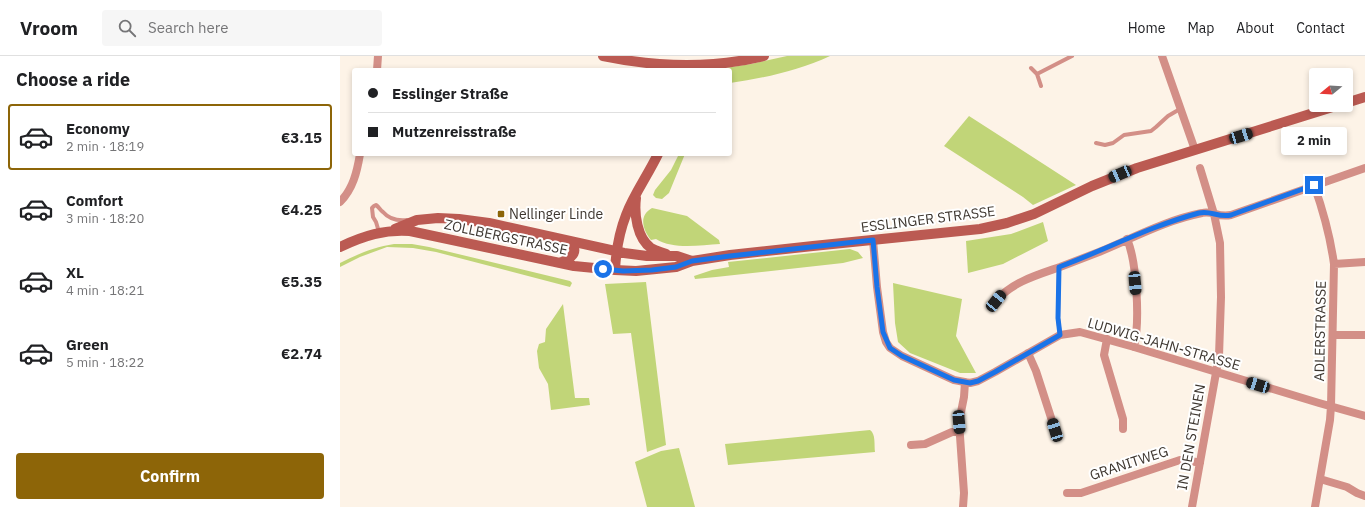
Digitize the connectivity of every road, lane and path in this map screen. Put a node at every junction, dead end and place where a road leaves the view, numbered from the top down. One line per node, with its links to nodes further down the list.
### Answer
1 (378, 56): 8 (street)
2 (603, 56): 6 (main road)
3 (764, 56): 7 (main road)
4 (1072, 56): 11 (lane)
5 (1162, 56): 15 (street)
6 (627, 61): 7 (main road); 9 (main road)
7 (676, 64)
8 (377, 68)
9 (642, 68)
10 (1030, 68): 11 (lane)
11 (1037, 74): 12 (lane)
12 (1041, 86)
13 (1365, 96): 14 (main road)
14 (1353, 100)
15 (1180, 108): 17 (lane); 18 (street)
16 (1317, 112): 18 (main road, ESSLINGER STRASSE)
17 (1096, 143)
18 (1195, 150): 31 (main road, ESSLINGER STRASSE)
19 (359, 156): 25 (street)
20 (657, 156): 24 (main road)
21 (1200, 168): 26 (street, IN DEN STEINEN)
22 (1365, 168): 23 (street)
23 (1314, 185): 26 (street); 39 (street, ADLERSTRASSE)
24 (637, 192): 34 (main road); 35 (main road)
25 (340, 202)
26 (1214, 214): 30 (street); 49 (street, IN DEN STEINEN)
27 (417, 220): 28 (main road, ZOLLBERGSTRASSE); 29 (lane); 32 (main road, ZOLLBERGSTRASSE)
28 (392, 230): 29 (main road, ZOLLBERGSTRASSE); 38 (main road, ZOLLBERGSTRASSE)
29 (379, 232): 33 (main road, ZOLLBERGSTRASSE)
30 (1127, 239): 40 (street); 47 (street)
31 (873, 240): 36 (main road, ESSLINGER STRASSE); 50 (street, LUDWIG-JAHN-STRASSE)
32 (570, 241): 34 (main road, ZOLLBERGSTRASSE); 38 (main road)
33 (340, 247)
34 (616, 252): 35 (main road, ESSLINGER STRASSE); 41 (main road)
35 (671, 255): 36 (main road, ESSLINGER STRASSE)
36 (692, 261): 41 (main road, ESSLINGER STRASSE)
37 (1365, 262): 39 (street)
38 (560, 263): 41 (main road, ZOLLBERGSTRASSE)
39 (1334, 264): 44 (street, ADLERSTRASSE)
40 (1059, 267): 42 (street); 43 (lane)
41 (615, 270)
42 (996, 301)
43 (1060, 335): 46 (street, LUDWIG-JAHN-STRASSE); 48 (street, LUDWIG-JAHN-STRASSE)
44 (1333, 335): 45 (street); 51 (street, ADLERSTRASSE)
45 (1365, 335)
46 (1107, 339): 47 (street, LUDWIG-JAHN-STRASSE); 53 (street)
47 (1134, 347): 49 (street, LUDWIG-JAHN-STRASSE)
48 (1028, 352): 50 (street, LUDWIG-JAHN-STRASSE); 54 (street)
49 (1217, 372): 51 (street, LUDWIG-JAHN-STRASSE); 57 (street, IN DEN STEINEN)
50 (965, 382): 55 (street)
51 (1331, 406): 52 (street, LUDWIG-JAHN-STRASSE); 58 (street, ADLERSTRASSE)
52 (1365, 416)
53 (1123, 429)
54 (1055, 430)
55 (960, 432): 56 (street); 61 (street)
56 (911, 445)
57 (1200, 463): 59 (street, GRANITWEG); 62 (street, IN DEN STEINEN)
58 (1320, 479): 60 (street); 63 (street, ADLERSTRASSE)
59 (1067, 494)
60 (1365, 496)
61 (963, 507)
62 (1192, 507)
63 (1315, 507)

